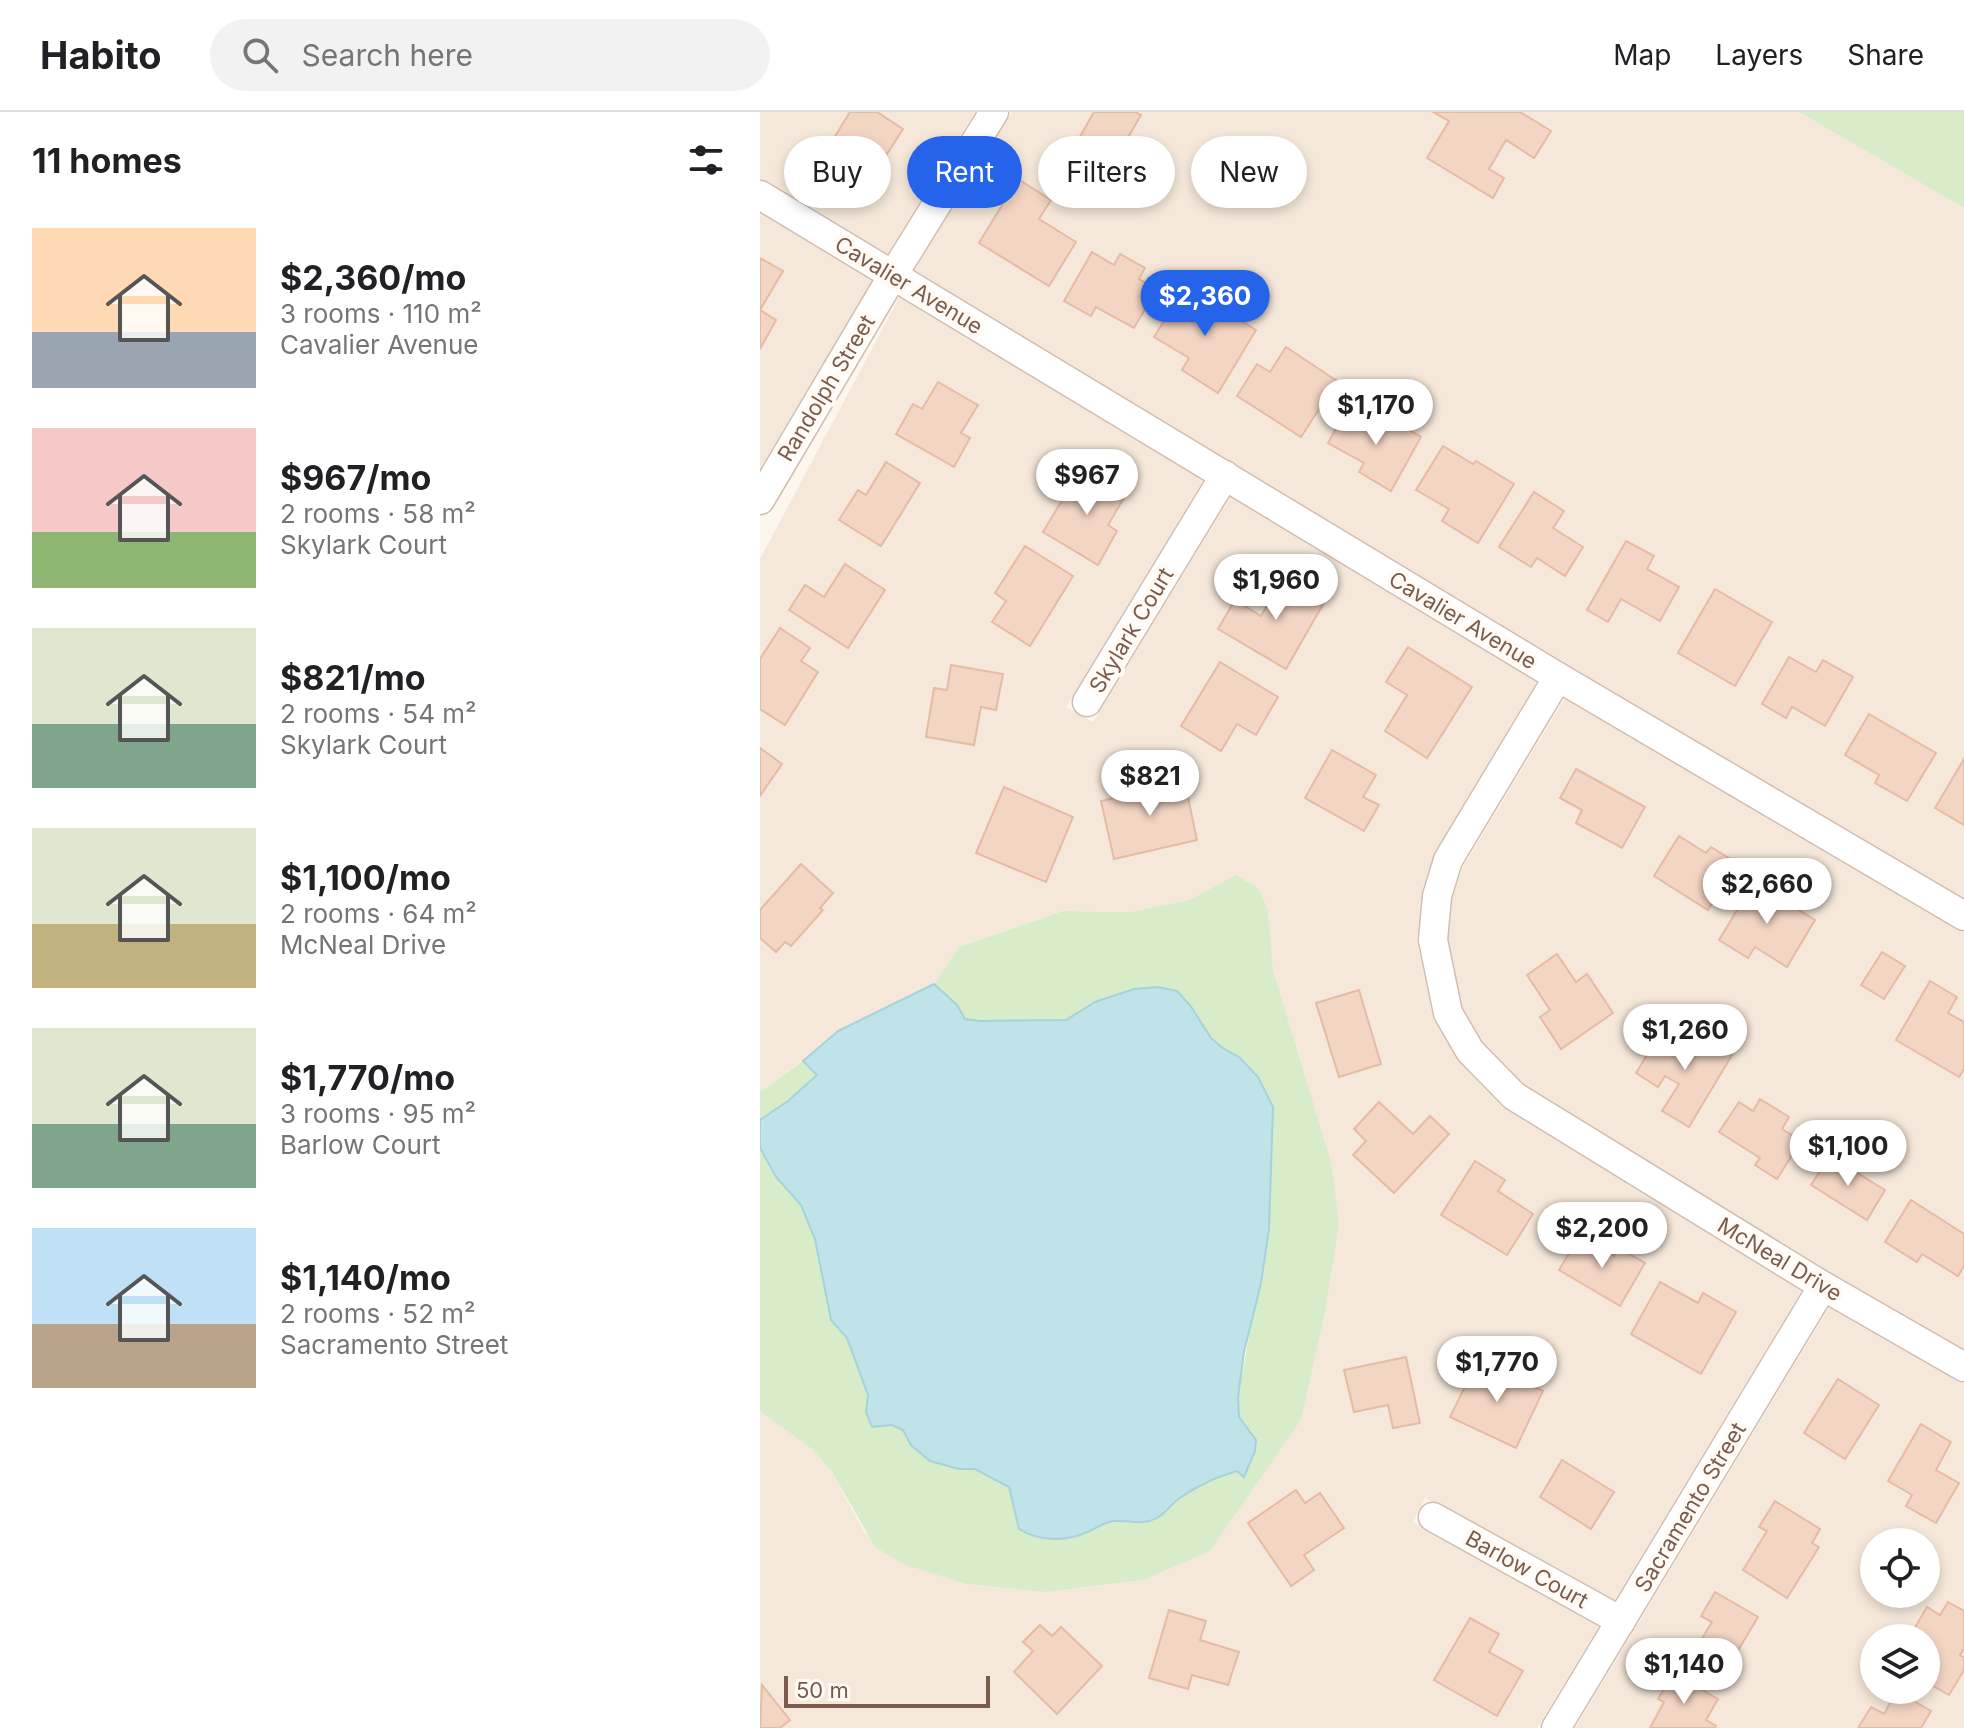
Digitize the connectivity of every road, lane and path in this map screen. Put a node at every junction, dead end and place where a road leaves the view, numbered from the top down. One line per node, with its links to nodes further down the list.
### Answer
1 (994, 112): 3 (street, Randolph Street)
2 (760, 195): 3 (street, Cavalier Avenue)
3 (893, 275): 4 (street, Cavalier Avenue); 5 (street, Randolph Street)
4 (1225, 475): 6 (street, Cavalier Avenue); 7 (street, Skylark Court)
5 (760, 500)
6 (1558, 677): 8 (street, Cavalier Avenue); 9 (street, McNeal Drive)
7 (1087, 702)
8 (1964, 916)
9 (1823, 1286): 10 (street, McNeal Drive); 12 (street, Sacramento Street)
10 (1964, 1367)
11 (1433, 1517): 12 (street, Barlow Court)
12 (1621, 1621): 13 (street, Sacramento Street)
13 (1556, 1728)

